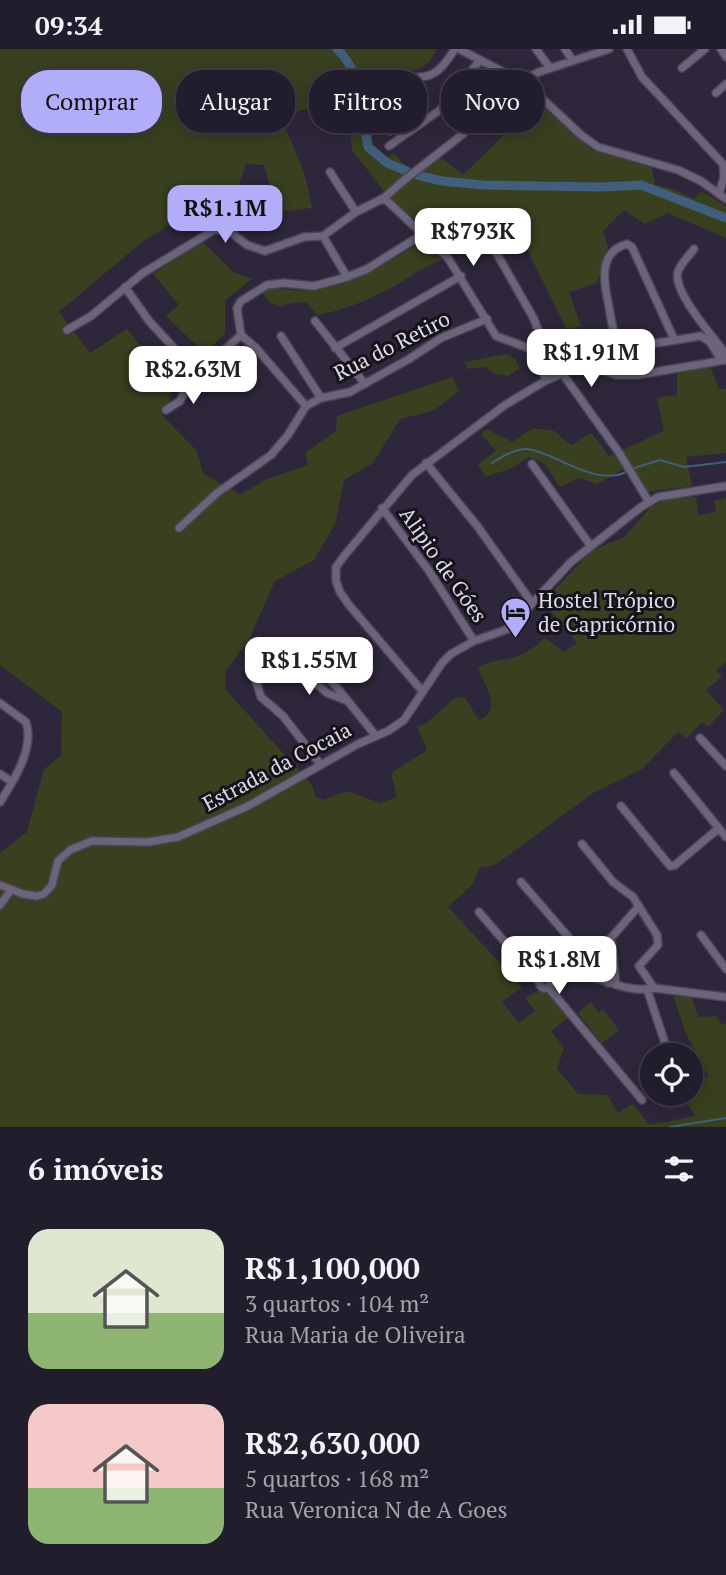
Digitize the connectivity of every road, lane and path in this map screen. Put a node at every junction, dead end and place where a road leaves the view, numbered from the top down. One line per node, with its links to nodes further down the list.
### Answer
1 (457, 49): 9 (street); 15 (street)
2 (536, 49): 11 (street)
3 (565, 49): 10 (street)
4 (609, 49): 10 (street)
5 (626, 49): 22 (street)
6 (705, 49): 12 (street)
7 (721, 49): 8 (street)
8 (726, 57)
9 (480, 60): 13 (street); 20 (street)
10 (573, 61): 11 (street)
11 (550, 68): 14 (street)
12 (682, 68)
13 (499, 70)
14 (544, 71)
15 (427, 76)
16 (726, 84): 17 (street)
17 (716, 93)
18 (544, 101): 22 (street)
19 (464, 133): 23 (street)
20 (389, 146)
21 (330, 172): 25 (street)
22 (719, 194): 24 (street)
23 (384, 198): 25 (street); 26 (street)
24 (726, 199)
25 (356, 212): 27 (street)
26 (423, 234): 30 (street); 31 (street)
27 (323, 236): 31 (street); 32 (street)
28 (488, 238): 40 (street)
29 (694, 249): 41 (street)
30 (461, 276): 33 (street); 39 (street)
31 (347, 277): 36 (street)
32 (125, 287): 35 (street); 43 (street)
33 (487, 319): 40 (street); 45 (street, Rua do Retiro)
34 (315, 321): 39 (street)
35 (67, 330)
36 (241, 335): 43 (street); 47 (street)
37 (281, 336): 46 (street)
38 (674, 339): 38 (street); 41 (street)
39 (335, 348): 45 (street)
40 (542, 353): 44 (street)
41 (724, 358): 42 (street)
42 (562, 373): 44 (street); 52 (street)
43 (198, 374): 48 (street)
44 (545, 381): 49 (street)
45 (365, 384): 46 (street, Rua do Retiro)
46 (321, 398): 47 (street, Rua do Retiro)
47 (306, 406): 54 (street)
48 (166, 410)
49 (426, 463): 53 (street); 56 (street)
50 (533, 464): 55 (street)
51 (726, 486): 52 (street, Estrada da Cocaia)
52 (649, 502): 55 (street, Estrada da Cocaia)
53 (382, 508): 57 (street, Alipio de Góes); 59 (street)
54 (179, 527)
55 (590, 545): 56 (street, Estrada da Cocaia)
56 (532, 603): 57 (street, Estrada da Cocaia)
57 (474, 641): 59 (street, Estrada da Cocaia)
58 (250, 662): 64 (street)
59 (423, 692): 62 (street, Estrada da Cocaia)
60 (345, 700): 60 (street); 62 (street)
61 (0, 703): 68 (street)
62 (376, 736): 64 (street, Estrada da Cocaia)
63 (700, 738): 65 (street)
64 (321, 765): 76 (street, Estrada da Cocaia)
65 (726, 766)
66 (674, 773): 71 (street)
67 (0, 774): 68 (street)
68 (12, 782): 69 (street)
69 (0, 802)
70 (621, 806): 71 (street)
71 (719, 828): 72 (street)
72 (726, 837)
73 (582, 844): 78 (street)
74 (521, 882): 83 (street)
75 (0, 885): 76 (street, Estrada da Cocaia)
76 (11, 890): 77 (street)
77 (0, 905)
78 (639, 906): 83 (street); 84 (street)
79 (479, 912): 82 (street)
80 (701, 935): 81 (street)
81 (726, 969)
82 (548, 983): 83 (street); 87 (street)
83 (613, 985): 84 (street)
84 (650, 989): 85 (street); 86 (street)
85 (726, 997)
86 (666, 1043)
87 (640, 1098)

